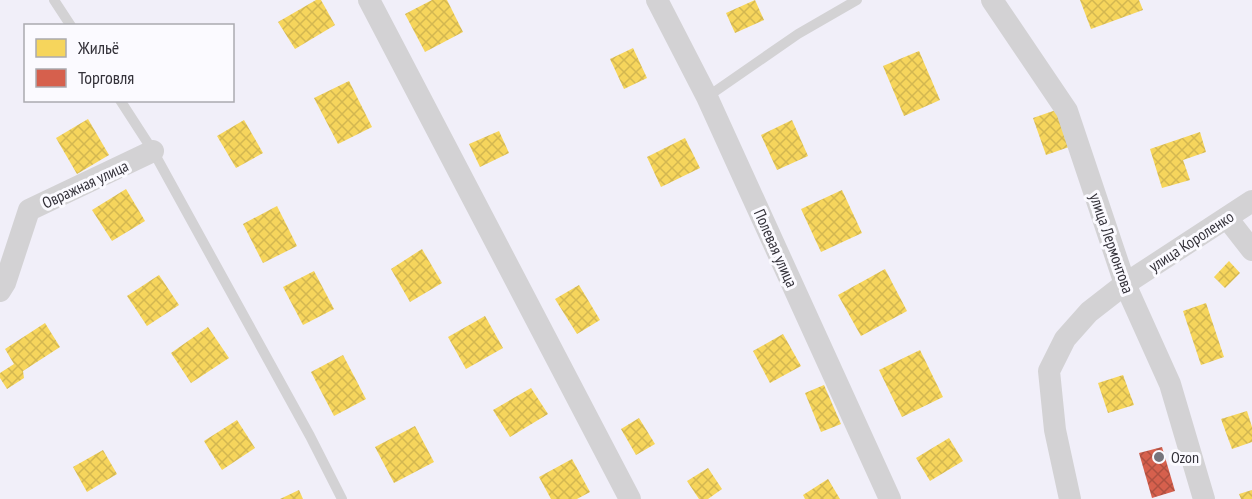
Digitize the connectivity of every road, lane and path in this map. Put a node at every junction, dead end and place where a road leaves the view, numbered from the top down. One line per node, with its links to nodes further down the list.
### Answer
1 (54, 0): 6 (lane)
2 (369, 0): 18 (street)
3 (657, 0): 7 (street, Полевая улица)
4 (857, 0): 7 (lane)
5 (992, 0): 13 (street, улица Лермонтова)
6 (69, 24)
7 (707, 97): 19 (street, Полевая улица)
8 (121, 102): 9 (lane)
9 (153, 152): 14 (street, Овражная улица); 17 (lane)
10 (1252, 201): 11 (street, улица Короленко)
11 (1227, 218): 12 (street); 13 (street, улица Короленко)
12 (1252, 250)
13 (1125, 284): 15 (street, улица Короленко); 21 (street, улица Лермонтова)
14 (0, 291)
15 (1065, 339): 16 (lane); 20 (street, улица Короленко)
16 (1038, 367)
17 (342, 499)
18 (630, 499)
19 (890, 499)
20 (1070, 499)
21 (1203, 499)

